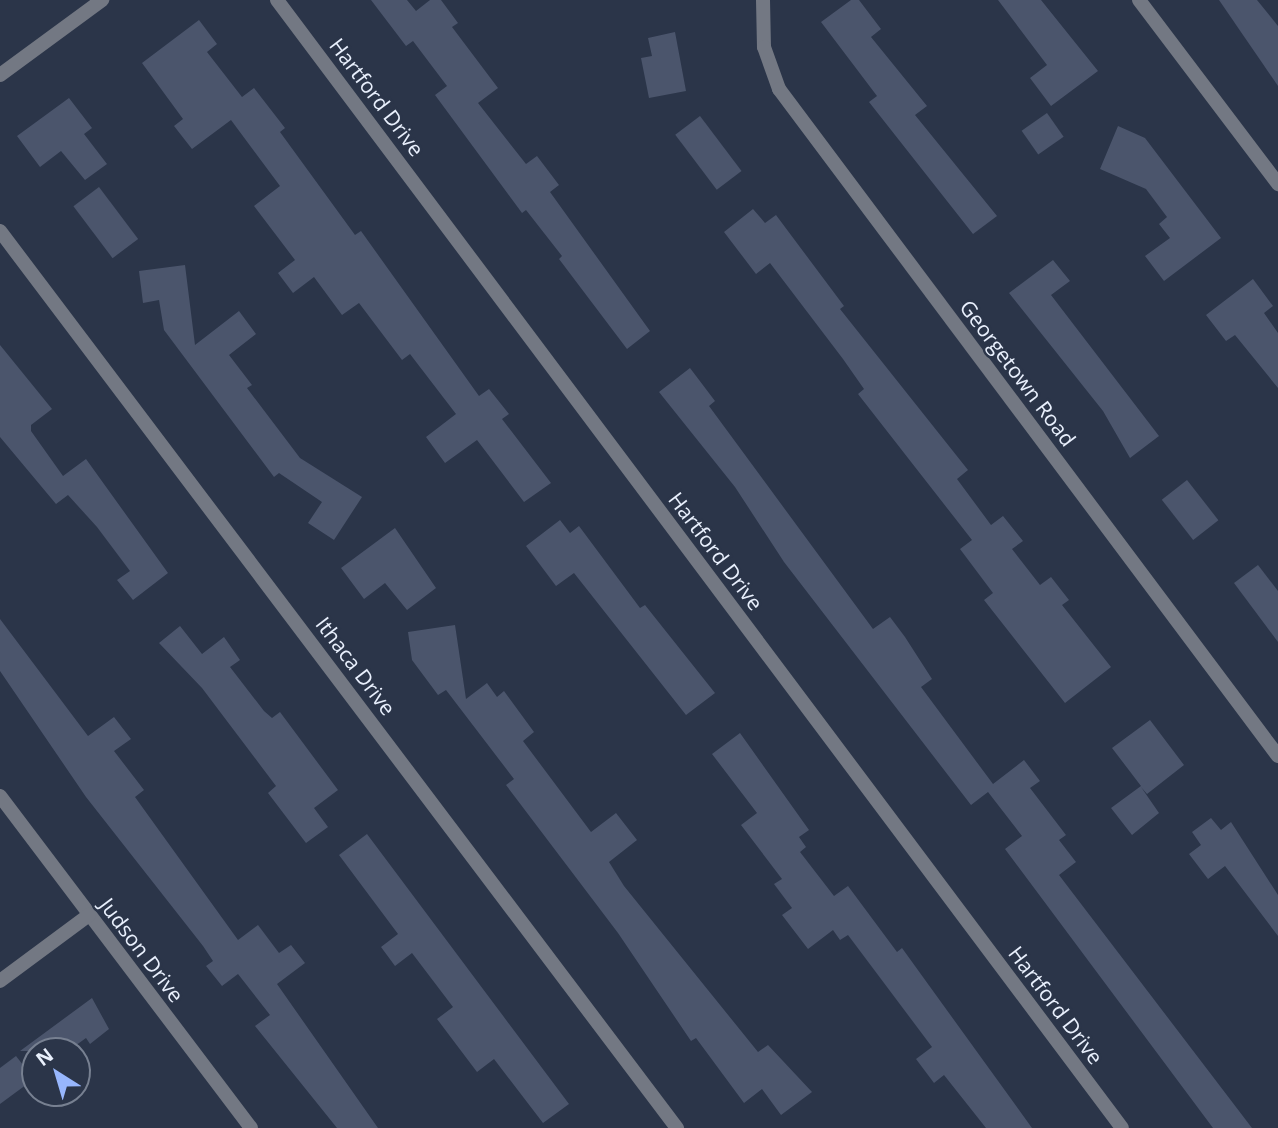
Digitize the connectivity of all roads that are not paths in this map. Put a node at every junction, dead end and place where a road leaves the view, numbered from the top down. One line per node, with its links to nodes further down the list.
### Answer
1 (102, 0): 5 (street)
2 (277, 0): 14 (street, Hartford Drive)
3 (763, 0): 8 (street, Georgetown Road)
4 (1139, 0): 6 (street)
5 (0, 75)
6 (1278, 184)
7 (0, 231): 13 (street, Ithaca Drive)
8 (1278, 757)
9 (0, 796): 10 (street, Judson Drive)
10 (89, 915): 11 (street); 12 (street, Judson Drive)
11 (0, 981)
12 (251, 1128)
13 (677, 1128)
14 (1122, 1128)

